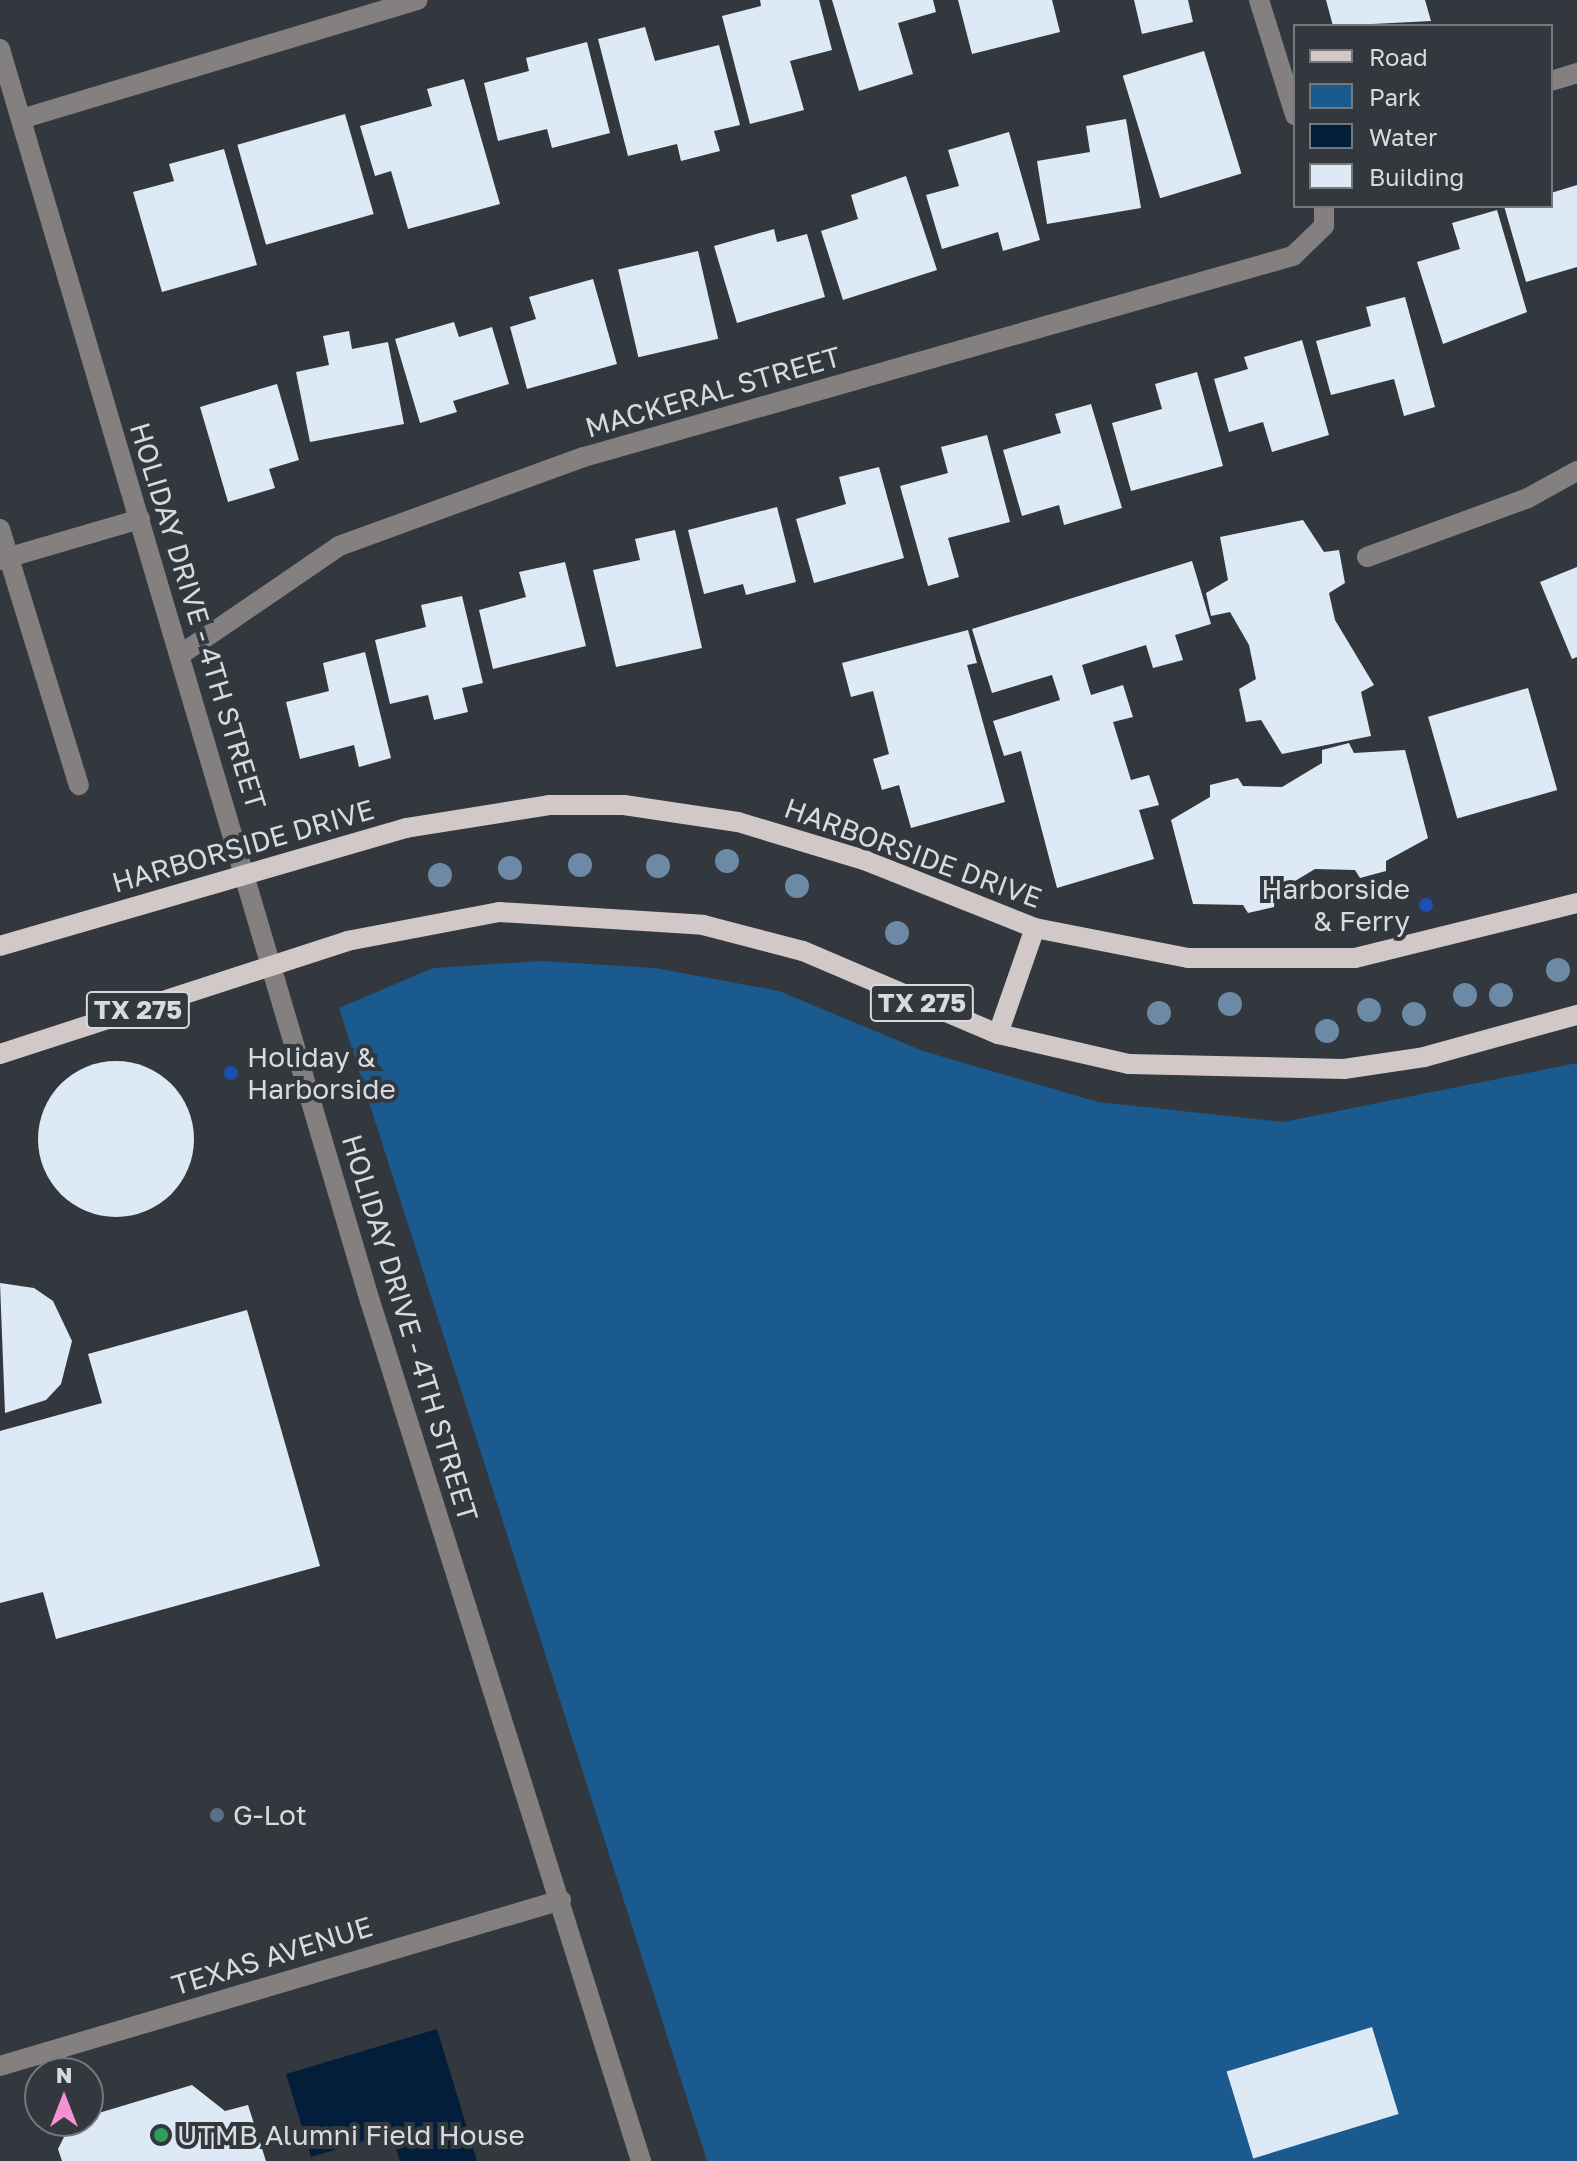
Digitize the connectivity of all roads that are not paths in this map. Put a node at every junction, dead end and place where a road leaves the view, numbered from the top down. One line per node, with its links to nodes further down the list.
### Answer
1 (418, 0): 7 (street)
2 (1259, 0): 6 (street)
3 (0, 49): 7 (street, HOLIDAY DRIVE - 4TH STREET)
4 (1577, 73): 5 (street)
5 (1553, 80)
6 (1293, 109)
7 (21, 119): 10 (street, HOLIDAY DRIVE - 4TH STREET)
8 (1324, 208): 14 (street, MACKERAL STREET)
9 (1577, 471): 12 (street)
10 (140, 519): 13 (street); 14 (street, HOLIDAY DRIVE - 4TH STREET)
11 (0, 529): 13 (street)
12 (1367, 557)
13 (4, 559): 15 (street)
14 (180, 655): 16 (street, HOLIDAY DRIVE - 4TH STREET)
15 (79, 785)
16 (245, 875): 18 (main road, HARBORSIDE DRIVE); 19 (main road, HARBORSIDE DRIVE); 20 (street, HOLIDAY DRIVE - 4TH STREET)
17 (1577, 903): 18 (main road, HARBORSIDE DRIVE)
18 (1035, 928): 22 (main road)
19 (0, 946)
20 (272, 968): 22 (main road, TX 275); 23 (main road, TX 275); 24 (street, HOLIDAY DRIVE - 4TH STREET)
21 (1577, 1015): 22 (main road, TX 275)
22 (998, 1034)
23 (0, 1054)
24 (561, 1900): 25 (street, TEXAS AVENUE); 26 (street, HOLIDAY DRIVE - 4TH STREET)
25 (0, 2066)
26 (641, 2161)

